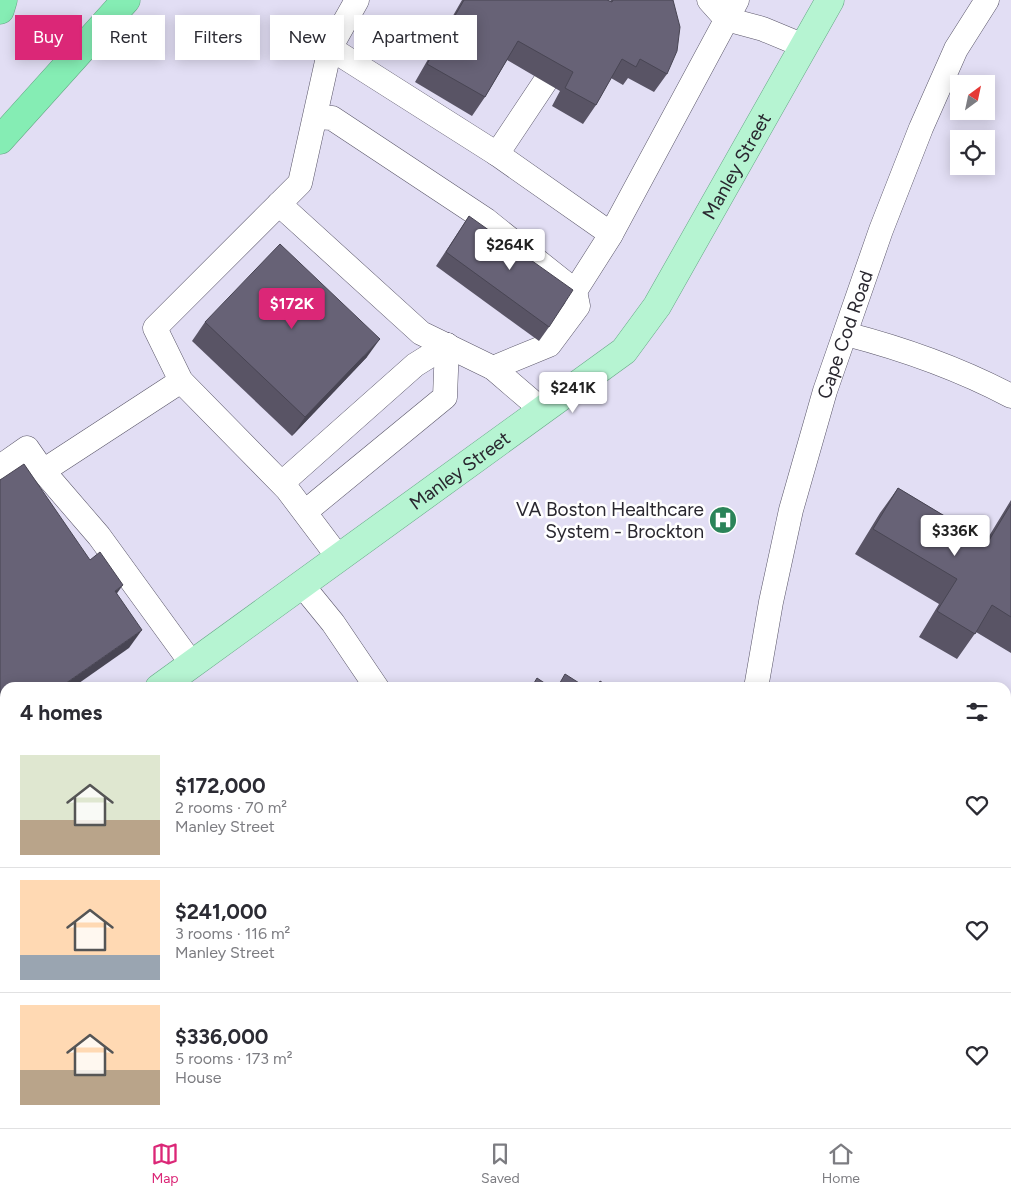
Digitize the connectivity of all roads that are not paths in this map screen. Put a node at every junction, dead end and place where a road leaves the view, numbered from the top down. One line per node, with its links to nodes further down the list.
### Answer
1 (3, 0): 8 (highway)
2 (126, 0): 15 (highway)
3 (357, 0): 9 (lane)
4 (709, 0): 7 (lane)
5 (830, 0): 10 (main road, Manley Street)
6 (986, 0): 20 (lane, Cape Cod Road)
7 (731, 9): 10 (lane); 18 (lane)
8 (0, 10)
9 (344, 23)
10 (804, 46): 25 (main road, Manley Street)
11 (344, 57): 16 (lane)
12 (328, 60): 14 (lane)
13 (545, 82): 16 (lane)
14 (316, 117): 17 (lane); 19 (lane)
15 (0, 140)
16 (497, 154): 18 (lane)
17 (279, 204): 21 (lane); 23 (lane)
18 (611, 234): 19 (lane)
19 (576, 291): 22 (lane)
20 (846, 334): 24 (lane); 35 (lane, Cape Cod Road)
21 (447, 345): 22 (lane); 28 (lane); 29 (lane)
22 (494, 368): 25 (lane)
23 (181, 381): 27 (lane); 28 (lane)
24 (1011, 396)
25 (542, 410): 30 (main road, Manley Street)
26 (0, 467): 27 (lane)
27 (43, 471): 32 (lane)
28 (282, 483): 29 (lane)
29 (305, 512): 30 (lane)
30 (339, 558): 31 (main road, Manley Street)
31 (302, 584): 32 (main road, Manley Street); 34 (lane)
32 (192, 664): 33 (main road, Manley Street)
33 (166, 682)
34 (373, 682)
35 (757, 682)

